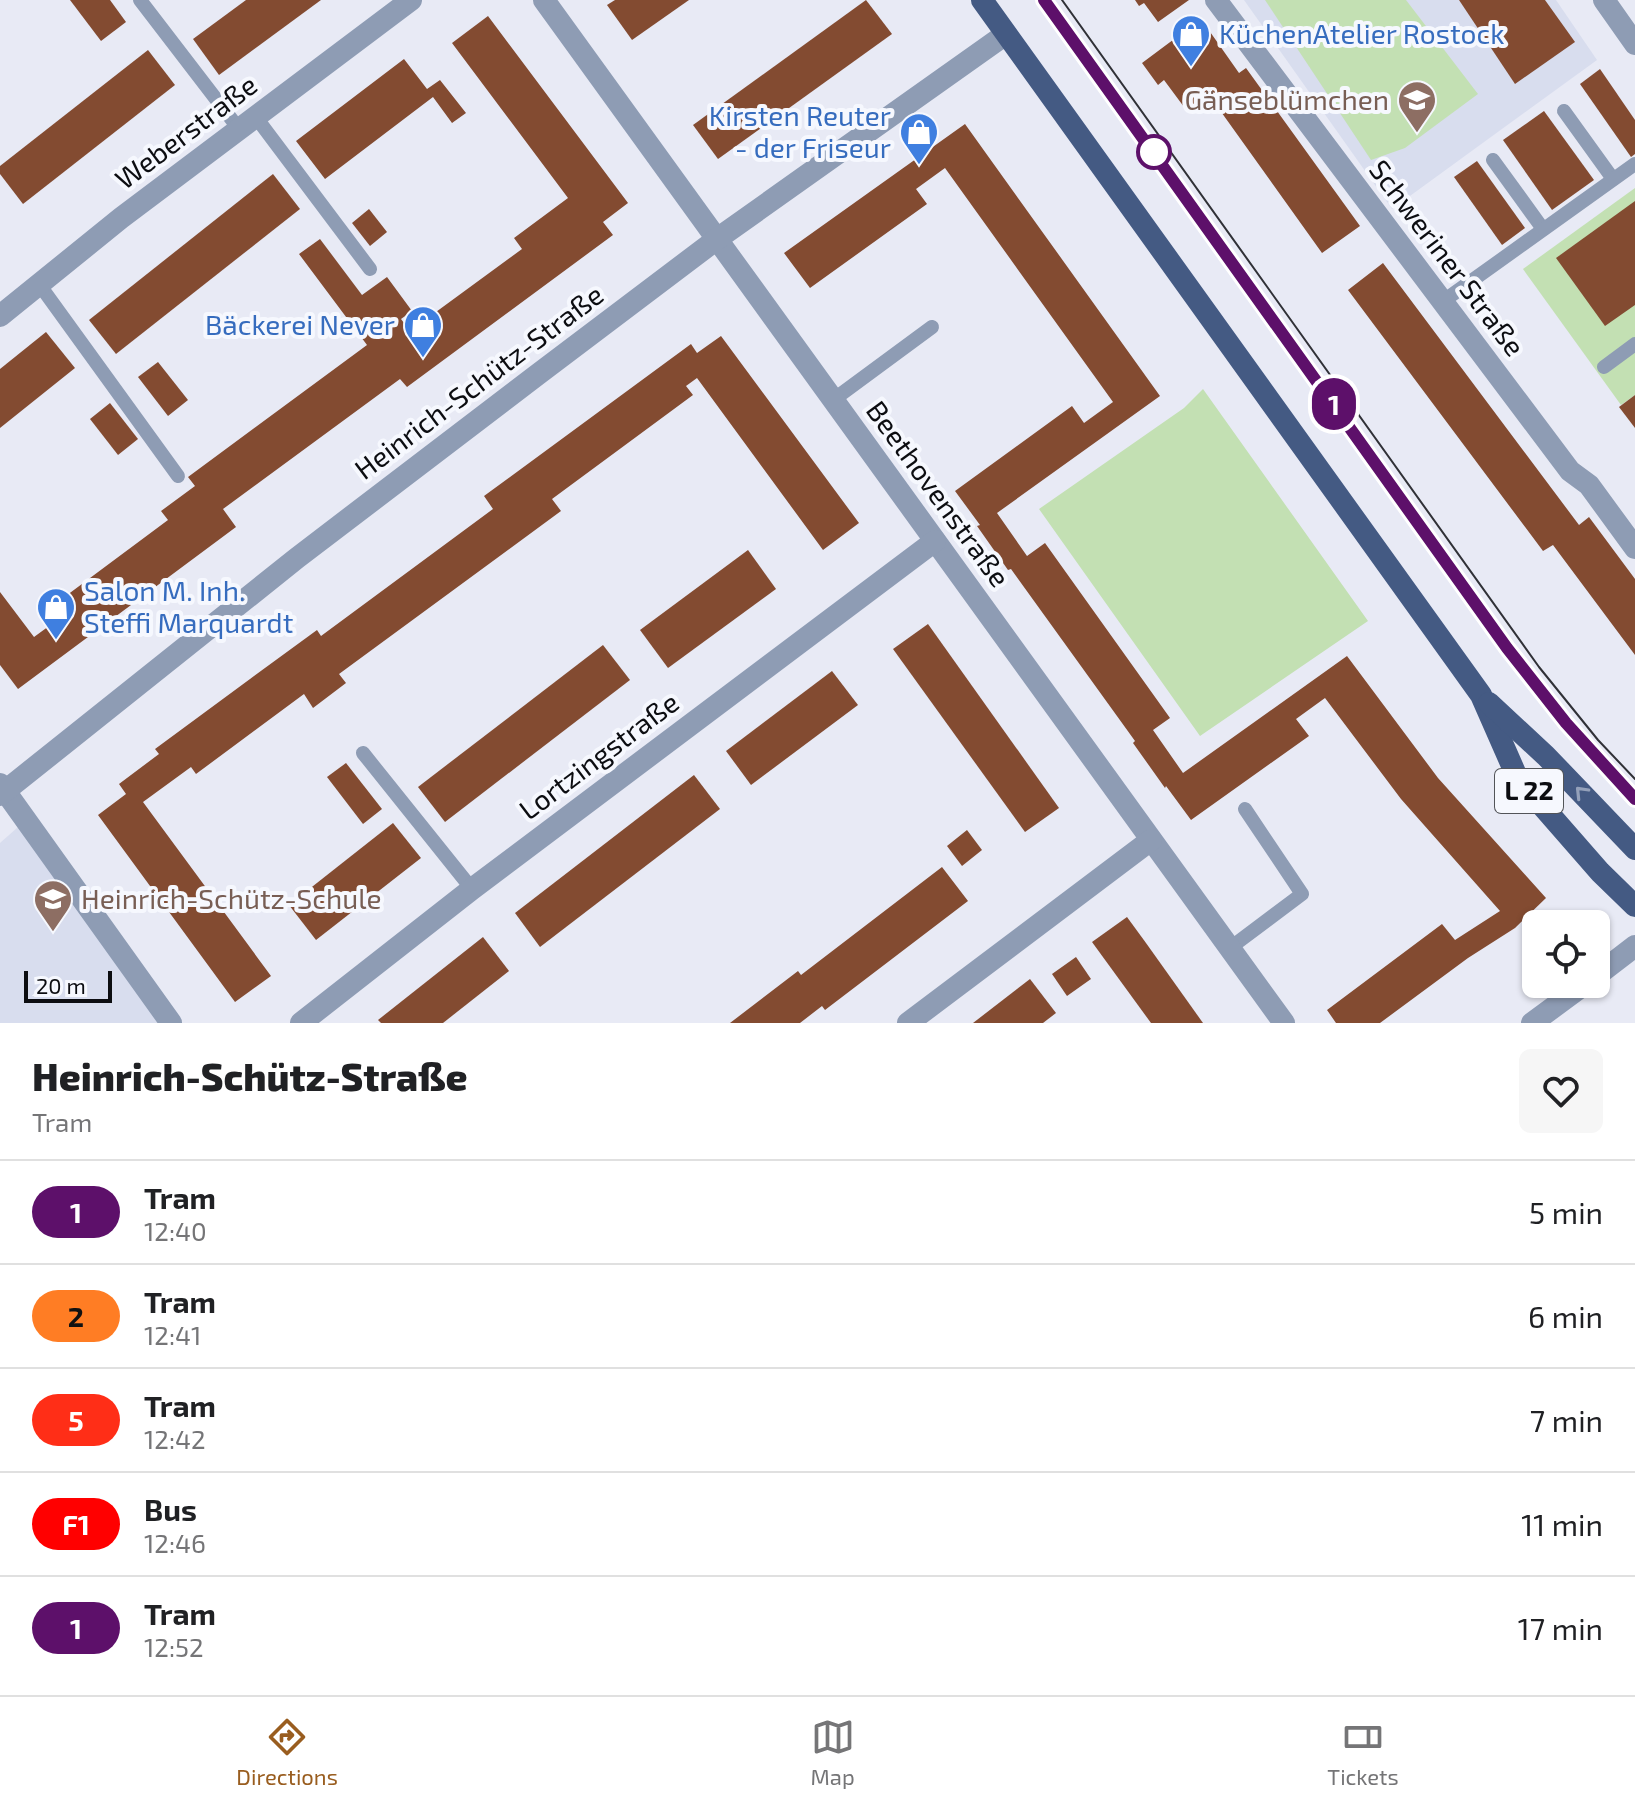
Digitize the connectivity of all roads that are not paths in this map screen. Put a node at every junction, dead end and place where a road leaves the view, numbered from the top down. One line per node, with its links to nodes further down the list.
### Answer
1 (140, 0): 10 (lane)
2 (411, 0): 10 (street, Weberstraße)
3 (544, 0): 15 (street, Beethovenstraße)
4 (982, 0): 7 (main road, L 22)
5 (1216, 0): 18 (street, Schweriner Straße)
6 (1604, 0): 8 (street)
7 (1006, 34): 15 (street, Heinrich-Schütz-Straße); 27 (main road, L 22)
8 (1635, 44)
9 (1564, 111): 13 (lane)
10 (247, 122): 16 (lane); 17 (street, Weberstraße)
11 (1493, 160): 14 (lane)
12 (1635, 164): 13 (lane)
13 (1613, 179): 14 (lane)
14 (1543, 229): 18 (lane)
15 (717, 239): 23 (street, Beethovenstraße); 29 (street, Heinrich-Schütz-Straße)
16 (370, 269)
17 (39, 284): 19 (street, Weberstraße); 24 (lane)
18 (1442, 302): 26 (street, Schweriner Straße)
19 (0, 316)
20 (932, 327): 23 (lane)
21 (1635, 344): 22 (lane)
22 (1604, 367)
23 (833, 400): 25 (street, Beethovenstraße)
24 (178, 476)
25 (935, 541): 31 (street, Beethovenstraße); 33 (street, Lortzingstraße)
26 (1635, 548)
27 (1481, 695): 32 (main road, L 22, one-way to 27); 34 (main road, L 22)
28 (363, 753): 33 (lane)
29 (2, 790): 39 (street)
30 (1245, 809): 36 (lane)
31 (1151, 840): 36 (street, Beethovenstraße); 41 (street)
32 (1635, 849)
33 (472, 889): 40 (street, Lortzingstraße)
34 (1635, 906)
35 (1635, 946): 37 (street)
36 (1230, 948): 42 (street, Beethovenstraße)
37 (1610, 965)
38 (1566, 998): 43 (street)
39 (171, 1023)
40 (301, 1023)
41 (908, 1023)
42 (1284, 1023)
43 (1532, 1023)

